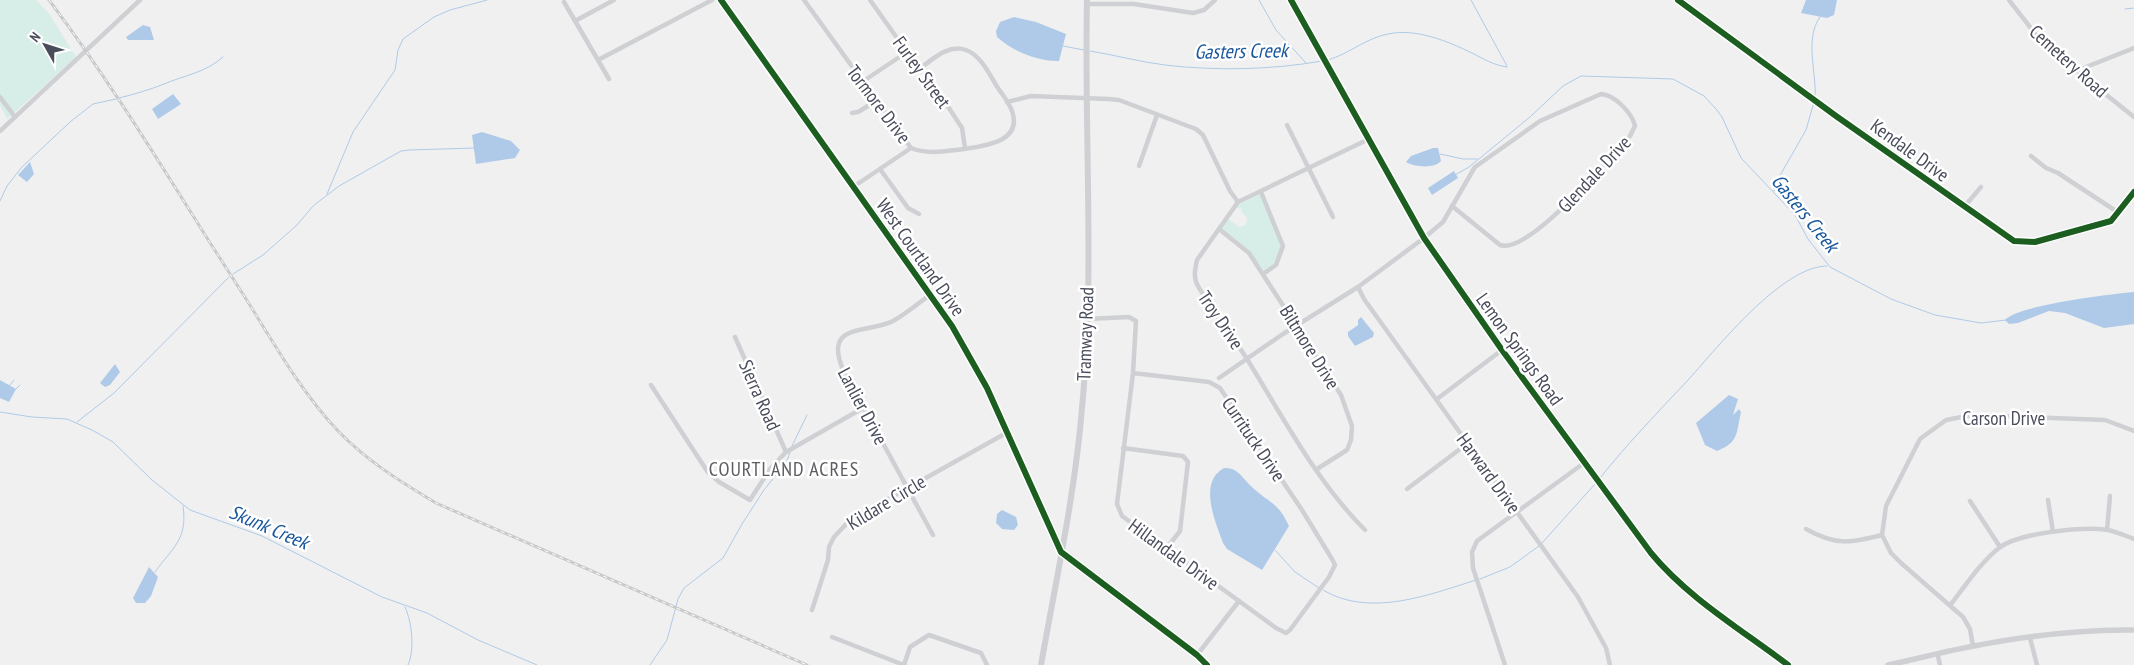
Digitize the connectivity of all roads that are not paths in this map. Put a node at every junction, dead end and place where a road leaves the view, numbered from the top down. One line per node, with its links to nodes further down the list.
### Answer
1 (140, 0): 28 (street)
2 (614, 0): 14 (street)
3 (712, 0): 17 (street)
4 (721, 0): 39 (street, West Courtland Drive)
5 (804, 0): 21 (street, Tormore Drive)
6 (870, 0): 16 (street, Furley Street)
7 (1215, 0): 13 (street)
8 (1291, 0): 32 (street, Lemon Springs Road)
9 (1678, 0): 45 (street, Kendale Drive)
10 (2011, 1): 19 (street, Cemetery Road)
11 (564, 2): 14 (street)
12 (1087, 2): 13 (street); 23 (main road, Tramway Road)
13 (1128, 2)
14 (576, 21): 17 (street)
15 (2134, 48): 19 (street)
16 (907, 52): 18 (street, Furley Street); 21 (street)
17 (598, 60): 20 (street)
18 (922, 68): 25 (street, Tormore Drive); 34 (street, Furley Street)
19 (2076, 71): 29 (street, Cemetery Road)
20 (610, 79)
21 (862, 82): 24 (street, Tormore Drive)
22 (0, 97): 28 (street)
23 (1086, 98): 25 (street); 27 (street); 54 (main road, Tramway Road)
24 (876, 101): 26 (street); 33 (street, Tormore Drive)
25 (1007, 102): 34 (street, Tormore Drive)
26 (852, 113)
27 (1157, 115): 36 (street); 43 (street)
28 (14, 116): 31 (street)
29 (2134, 117)
30 (1287, 125): 38 (street)
31 (0, 131)
32 (1369, 139): 38 (street); 50 (street, Lemon Springs Road)
33 (911, 148): 34 (street, Tormore Drive); 37 (street)
34 (965, 148)
35 (2031, 156): 46 (street)
36 (1138, 166)
37 (880, 168): 39 (street); 47 (street)
38 (1310, 169): 41 (street); 48 (street)
39 (853, 187): 53 (street, West Courtland Drive)
40 (1981, 187): 45 (street)
41 (1261, 192): 43 (street); 51 (street)
42 (2134, 192): 46 (street, Kendale Drive)
43 (1238, 202): 49 (street, Troy Drive)
44 (1452, 206): 44 (street, Glendale Drive); 50 (street, Glendale Drive)
45 (1964, 207): 46 (street, Kendale Drive)
46 (2119, 213)
47 (919, 214)
48 (1333, 217)
49 (1219, 229): 51 (street, Biltmore Drive); 58 (street, Troy Drive)
50 (1424, 238): 52 (street, Glendale Drive); 57 (street, Lemon Springs Road)
51 (1263, 274): 55 (street, Biltmore Drive)
52 (1358, 287): 55 (street, Glendale Drive); 62 (street, Harward Drive)
53 (931, 294): 63 (street, Lanlier Drive); 65 (street, West Courtland Drive)
54 (1087, 318): 59 (street, Hillandale Drive); 86 (main road, Tramway Road)
55 (1297, 325): 58 (street, Glendale Drive); 70 (street, Biltmore Drive)
56 (735, 337): 68 (street, Sierra Road)
57 (1502, 350): 62 (street); 69 (street, Lemon Springs Road)
58 (1246, 358): 60 (street, Glendale Drive); 70 (street, Troy Drive)
59 (1133, 373): 67 (street, Hillandale Drive); 87 (street, Currituck Drive)
60 (1219, 378)
61 (651, 385): 68 (street)
62 (1437, 400): 66 (street, Harward Drive)
63 (863, 408): 68 (street); 71 (street, Lanlier Drive)
64 (2134, 431): 82 (street, Carson Drive)
65 (1008, 432): 71 (street, Kildare Circle); 86 (street, West Courtland Drive)
66 (1468, 443): 72 (street); 76 (street, Harward Drive)
67 (1123, 448): 85 (street, Hillandale Drive); 85 (street)
68 (786, 452)
69 (1584, 462): 76 (street); 103 (street, Lemon Springs Road)
70 (1317, 469): 78 (street, Troy Drive)
71 (908, 488): 81 (street, Lanlier Drive); 90 (street, Kildare Circle)
72 (1406, 489)
73 (2110, 496): 79 (street)
74 (2048, 500): 80 (street)
75 (1970, 501): 84 (street)
76 (1516, 511): 101 (street); 102 (street, Harward Drive)
77 (1806, 529): 82 (street)
78 (1365, 530)
79 (2107, 530): 80 (street); 83 (street)
80 (2053, 532): 84 (street)
81 (933, 535)
82 (1882, 535): 89 (street)
83 (2134, 539)
84 (2000, 547): 89 (street)
85 (1166, 549): 88 (street, Hillandale Drive)
86 (1060, 552): 95 (street); 99 (main road, Tramway Road)
87 (1335, 565): 88 (street, Hillandale Drive)
88 (1238, 600): 95 (street)
89 (1951, 604): 94 (street)
90 (812, 610)
91 (2134, 630): 93 (street)
92 (832, 637): 97 (street)
93 (2030, 638): 94 (street); 106 (street)
94 (1973, 646): 96 (street)
95 (1197, 655): 100 (street)
96 (1938, 656): 104 (street); 105 (street)
97 (904, 665): 98 (street)
98 (987, 665)
99 (1042, 665)
100 (1207, 665)
101 (1505, 665)
102 (1610, 665)
103 (1788, 665)
104 (1888, 665)
105 (1940, 665)
106 (2037, 665)

